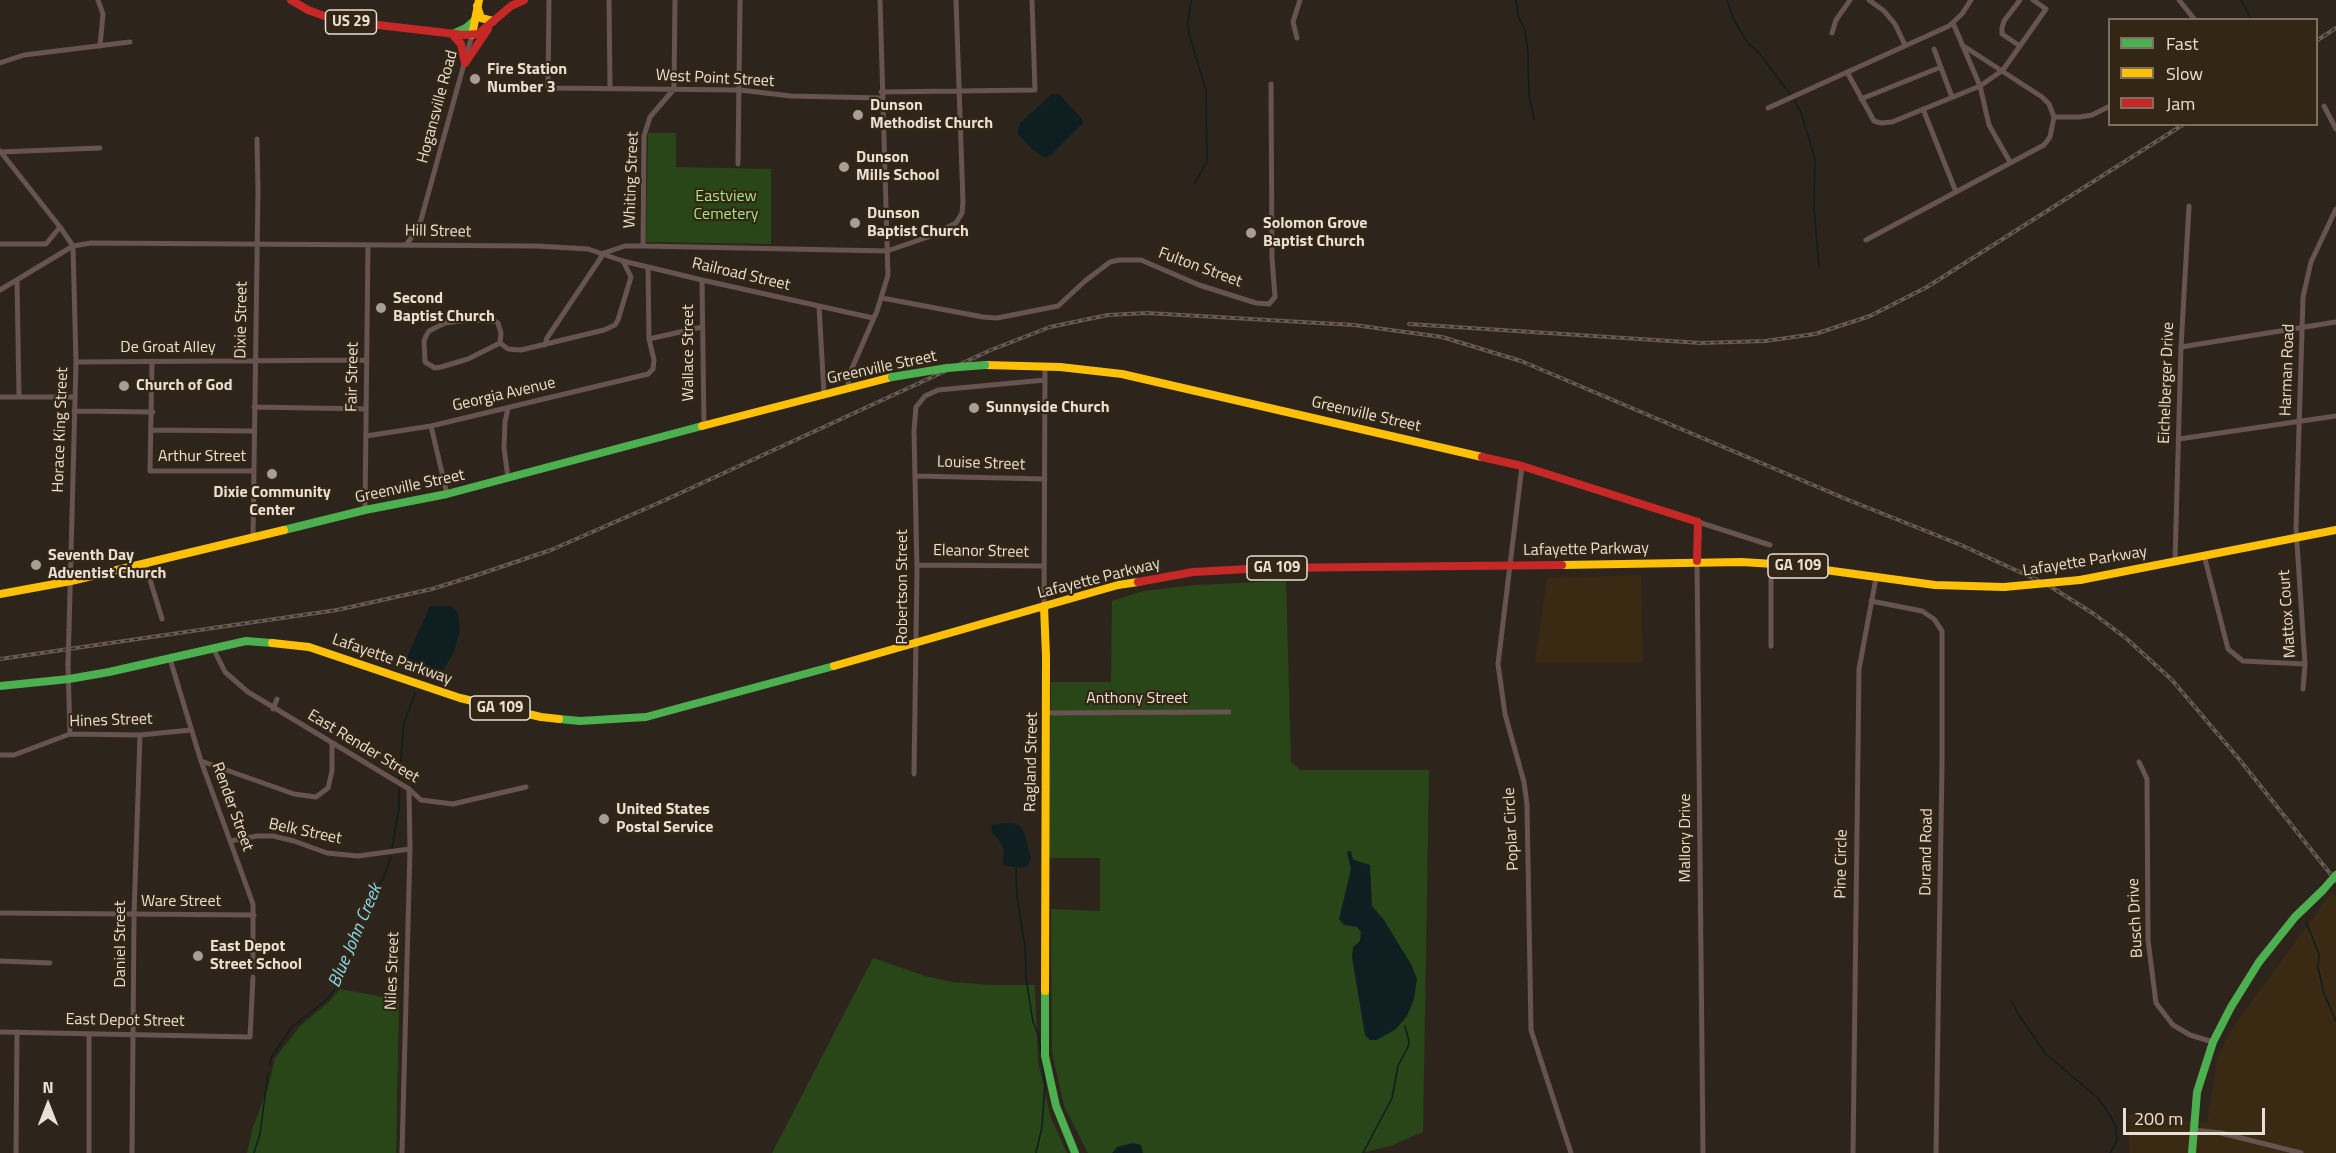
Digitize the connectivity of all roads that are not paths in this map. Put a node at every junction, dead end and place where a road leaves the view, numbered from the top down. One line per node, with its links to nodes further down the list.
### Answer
1 (98, 0): 30 (street)
2 (291, 0): 24 (main road, US 29)
3 (524, 0): 21 (main road, Hogansville Road)
4 (549, 0): 40 (street, West Point Street)
5 (609, 0): 40 (street)
6 (675, 0): 41 (street)
7 (740, 0): 42 (street)
8 (880, 0): 44 (street)
9 (956, 0): 43 (street)
10 (1032, 0): 43 (street, West Point Street)
11 (1300, 0): 26 (street)
12 (1850, 0): 23 (street)
13 (1869, 0): 28 (street)
14 (1971, 0): 22 (street)
15 (2020, 0): 31 (street)
16 (2033, 0): 31 (street)
17 (2179, 0): 19 (street)
18 (478, 3): 20 (main road); 21 (main road)
19 (2193, 18)
20 (475, 20): 24 (main road); 25 (main road)
21 (493, 21): 25 (main road, Hogansville Road); 34 (main road)
22 (1953, 23): 28 (street); 29 (street)
23 (1832, 33)
24 (453, 34): 25 (main road, US 29); 34 (main road)
25 (472, 35): 34 (street, Hogansville Road)
26 (1297, 38)
27 (130, 42): 30 (street)
28 (1905, 45): 37 (street)
29 (1962, 45): 36 (street); 39 (street)
30 (100, 46): 33 (street)
31 (2020, 46): 36 (street)
32 (1934, 49): 35 (street)
33 (0, 63)
34 (465, 63): 66 (street, Hogansville Road)
35 (1941, 68): 45 (street); 46 (street)
36 (2003, 70): 39 (street); 51 (street)
37 (1847, 72): 46 (street); 49 (street)
38 (1271, 84): 77 (street, Fulton Street)
39 (1980, 86): 45 (street); 56 (street)
40 (610, 88): 41 (street, West Point Street)
41 (674, 89): 42 (street, West Point Street); 68 (street, Whiting Street)
42 (740, 90): 44 (street, West Point Street); 57 (street)
43 (959, 92): 44 (street, West Point Street); 69 (street)
44 (881, 95): 69 (street)
45 (1952, 98): 50 (street)
46 (1861, 99): 50 (street)
47 (2108, 106): 51 (street)
48 (2324, 106): 52 (street)
49 (1768, 108)
50 (1923, 109): 58 (street)
51 (2054, 117): 56 (street)
52 (2336, 129)
53 (257, 139): 63 (street, Dixie Street)
54 (100, 148): 55 (street)
55 (0, 152): 61 (street)
56 (2010, 162): 58 (street)
57 (738, 165)
58 (1956, 192): 62 (street)
59 (2189, 206): 86 (street, Eichelberger Drive)
60 (2336, 209): 82 (street, Harman Road)
61 (60, 227): 64 (street); 67 (street)
62 (1866, 240)
63 (256, 243): 65 (street, Hill Street); 67 (street, Hill Street); 89 (street, Dixie Street)
64 (0, 244)
65 (368, 245): 66 (street, Hill Street); 87 (street, Fair Street)
66 (406, 245): 70 (street, Hill Street)
67 (73, 246): 74 (street, Hill Street); 90 (street, Horace King Street)
68 (643, 246): 69 (street, Hill Street); 70 (street, Hill Street)
69 (887, 251): 77 (street)
70 (604, 253): 71 (street, Railroad Street); 85 (street)
71 (623, 261): 72 (street, Railroad Street); 73 (street)
72 (645, 266): 73 (street); 75 (street, Railroad Street); 83 (street)
73 (631, 277): 85 (street)
74 (17, 280): 76 (street, Hill Street); 95 (street)
75 (702, 280): 78 (street, Railroad Street); 81 (street, Wallace Street)
76 (0, 290)
77 (882, 298): 79 (street)
78 (819, 306): 79 (street, Railroad Street); 94 (street)
79 (873, 318): 93 (street)
80 (2336, 322): 82 (street)
81 (702, 327): 83 (street); 106 (street, Wallace Street)
82 (2303, 327): 86 (street); 104 (street, Harman Road)
83 (649, 339): 99 (street, Georgia Avenue)
84 (500, 343): 84 (street); 85 (street)
85 (545, 345)
86 (2181, 347): 110 (street, Eichelberger Drive)
87 (367, 360): 89 (street, De Groat Alley); 100 (street, Fair Street)
88 (152, 361): 89 (street, De Groat Alley); 90 (street, De Groat Alley); 102 (street)
89 (255, 361): 98 (street, Dixie Street)
90 (76, 362): 97 (street, Horace King Street)
91 (1045, 366): 92 (street, Ragland Street); 93 (main road, Greenville Street, bridge); 111 (main road, Greenville Street)
92 (1045, 380): 113 (street, Robertson Street); 115 (street, Ragland Street)
93 (848, 387): 94 (main road, Greenville Street)
94 (824, 394): 106 (main road, Greenville Street)
95 (19, 396): 96 (street); 97 (street)
96 (0, 397)
97 (74, 397): 101 (street, Horace King Street)
98 (254, 407): 100 (street); 108 (street, Dixie Street)
99 (508, 408): 105 (street, Georgia Avenue); 114 (street)
100 (366, 409): 109 (street, Fair Street)
101 (74, 411): 102 (street); 132 (street, Horace King Street)
102 (153, 412): 107 (street)
103 (2336, 416): 104 (street)
104 (2300, 422): 110 (street); 121 (street, Harman Road)
105 (431, 426): 109 (street, Georgia Avenue); 116 (street)
106 (704, 426): 114 (main road, Greenville Street)
107 (152, 430): 108 (street); 112 (street, Arthur Street)
108 (254, 431): 112 (street, Dixie Street)
109 (366, 436): 117 (street, Fair Street)
110 (2179, 439): 125 (street, Eichelberger Drive)
111 (1522, 466): 118 (main road, Greenville Street); 129 (street, Poplar Circle)
112 (254, 471): 120 (street, Dixie Street)
113 (917, 476): 115 (street, Louise Street); 128 (street, Robertson Street)
114 (508, 478): 116 (main road, Greenville Street)
115 (1045, 479): 130 (street, Ragland Street)
116 (447, 494): 117 (main road, Greenville Street)
117 (366, 510): 120 (main road, Greenville Street)
118 (1698, 522): 122 (street, Greenville Street); 124 (main road, Mallory Drive)
119 (2336, 530): 121 (main road, Lafayette Parkway / GA 109)
120 (253, 537): 127 (main road, Greenville Street)
121 (2296, 537): 123 (main road, Lafayette Parkway / GA 109); 141 (street, Mattox Court)
122 (1770, 545)
123 (2204, 555): 125 (main road, Lafayette Parkway / GA 109); 141 (street)
124 (1697, 561): 126 (main road, Lafayette Parkway / GA 109); 129 (main road, Lafayette Parkway / GA 109); 182 (street, Mallory Drive)
125 (2175, 561): 131 (main road, Lafayette Parkway / GA 109, bridge)
126 (1771, 563): 131 (main road, Lafayette Parkway / GA 109); 138 (street)
127 (145, 564): 132 (main road, Greenville Street); 136 (street)
128 (917, 565): 130 (street, Eleanor Street); 137 (street, Robertson Street)
129 (1511, 565): 135 (main road, Lafayette Parkway / GA 109); 181 (street, Poplar Circle)
130 (1044, 567): 135 (street, Ragland Street)
131 (1876, 578): 134 (street, Pine Circle)
132 (71, 581): 133 (main road, Greenville Street); 142 (street, Horace King Street, bridge)
133 (0, 594)
134 (1871, 601): 183 (street, Pine Circle); 184 (street, Durand Road)
135 (1044, 606): 137 (main road, Lafayette Parkway / GA 109); 148 (main road, Ragland Street)
136 (162, 619)
137 (916, 644): 139 (main road, Lafayette Parkway / GA 109); 156 (street, Robertson Street)
138 (1771, 646)
139 (213, 648): 140 (main road, Lafayette Parkway / GA 109); 146 (street, East Render Street)
140 (170, 659): 142 (main road, Lafayette Parkway / GA 109); 149 (street, Render Street)
141 (2305, 664): 144 (street, Mattox Court)
142 (69, 679): 143 (main road, Lafayette Parkway / GA 109); 150 (street, Horace King Street)
143 (0, 686)
144 (2303, 689)
145 (277, 699): 146 (street)
146 (273, 709): 152 (street, East Render Street)
147 (1229, 712): 148 (street, Anthony Street)
148 (1046, 713): 180 (main road, Ragland Street)
149 (191, 730): 151 (street, Hines Street); 154 (street, Render Street)
150 (70, 734): 151 (street, Hines Street); 153 (street, Hines Street)
151 (140, 735): 163 (street, Daniel Street)
152 (332, 743): 154 (street); 158 (street, East Render Street)
153 (0, 755)
154 (201, 761): 159 (street, Render Street)
155 (2139, 762): 173 (street, Busch Drive)
156 (914, 774)
157 (526, 787): 158 (street, East Render Street)
158 (409, 789): 160 (street, Niles Street)
159 (231, 841): 160 (street, Belk Street); 164 (street, Render Street)
160 (410, 849): 179 (street, Niles Street)
161 (2336, 875): 173 (main road, bridge)
162 (0, 913): 163 (street, Ware Street)
163 (134, 915): 164 (street, Ware Street); 172 (street, Daniel Street)
164 (254, 915): 167 (street, Render Street)
165 (0, 961): 166 (street)
166 (50, 963)
167 (253, 967)
168 (253, 977): 172 (street, East Depot Street)
169 (0, 1032): 170 (street, East Depot Street)
170 (17, 1032): 171 (street, East Depot Street); 176 (street)
171 (89, 1034): 172 (street, East Depot Street); 177 (street)
172 (134, 1035): 178 (street, Daniel Street)
173 (2213, 1042): 174 (main road)
174 (2194, 1131): 175 (street); 185 (main road)
175 (2284, 1151): 186 (street)
176 (16, 1153)
177 (89, 1153)
178 (132, 1153)
179 (402, 1153)
180 (1075, 1153)
181 (1571, 1153)
182 (1703, 1153)
183 (1853, 1153)
184 (1936, 1153)
185 (2192, 1153)
186 (2301, 1153)

